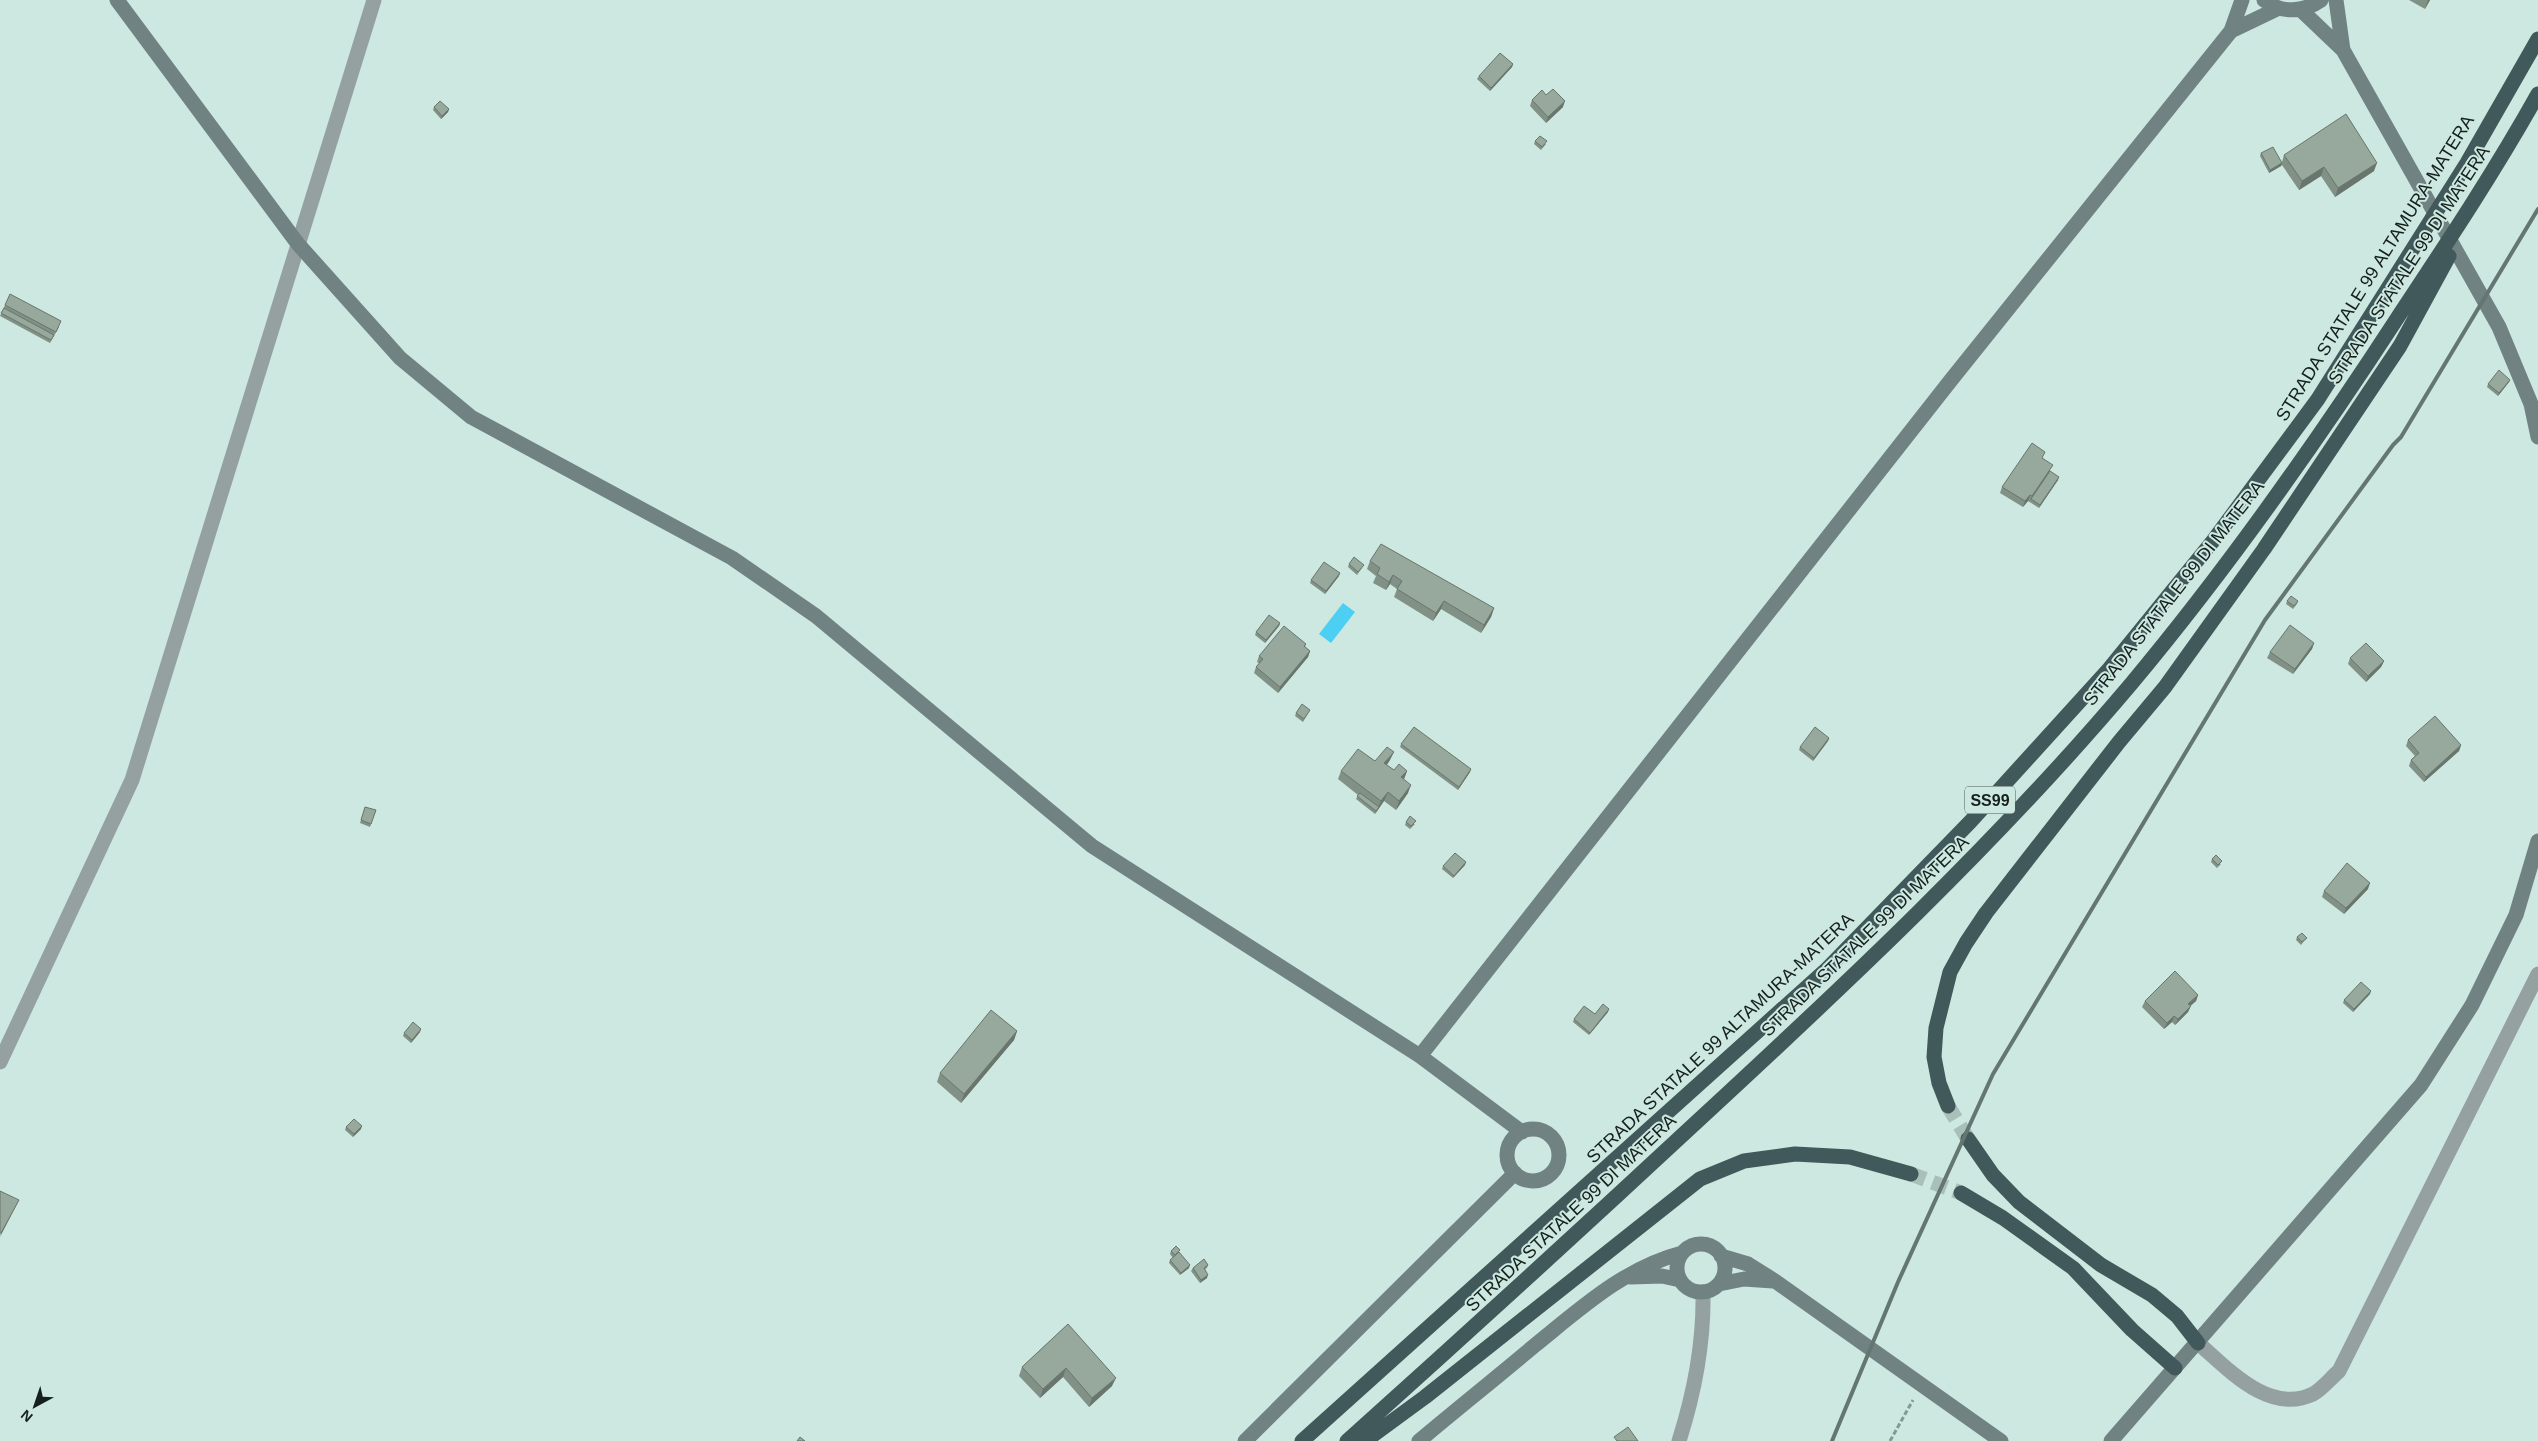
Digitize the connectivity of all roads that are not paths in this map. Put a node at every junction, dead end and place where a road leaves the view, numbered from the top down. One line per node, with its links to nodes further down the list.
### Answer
1 (117, 0): 14 (street)
2 (374, 0): 14 (street)
3 (2242, 0): 9 (street)
4 (2264, 0): 7 (street)
5 (2321, 0): 8 (street)
6 (2336, 0): 11 (street)
7 (2279, 8): 8 (street); 9 (street)
8 (2300, 9): 11 (street)
9 (2231, 30): 18 (street)
10 (2538, 39): 36 (highway, STRADA STATALE 99 ALTAMURA-MATERA / SS99)
11 (2343, 50): 15 (street)
12 (2538, 94): 13 (highway, STRADA STATALE 99 DI MATERA / SS99)
13 (2500, 162): 20 (highway); 37 (highway, STRADA STATALE 99 DI MATERA / SS99)
14 (298, 244): 18 (street); 19 (street)
15 (2538, 437)
16 (2538, 841): 33 (street)
17 (2538, 974): 33 (street)
18 (1420, 1056): 21 (street)
19 (0, 1062)
20 (1948, 1106)
21 (1522, 1132): 23 (street); 23 (street)
22 (1968, 1138): 33 (highway)
23 (1515, 1173): 35 (street)
24 (1911, 1174): 38 (highway)
25 (1961, 1193): 34 (highway)
26 (1682, 1253): 27 (street); 28 (street); 29 (street)
27 (1721, 1256): 30 (street); 31 (street)
28 (1626, 1277): 29 (street); 39 (street)
29 (1680, 1280): 32 (street)
30 (1775, 1281): 31 (street); 41 (street)
31 (1719, 1284): 32 (street)
32 (1703, 1292): 40 (street)
33 (2198, 1343): 34 (street)
34 (2175, 1368): 42 (street)
35 (1245, 1441)
36 (1302, 1441)
37 (1347, 1441)
38 (1365, 1441)
39 (1419, 1441)
40 (1679, 1441)
41 (2002, 1441)
42 (2111, 1441)

